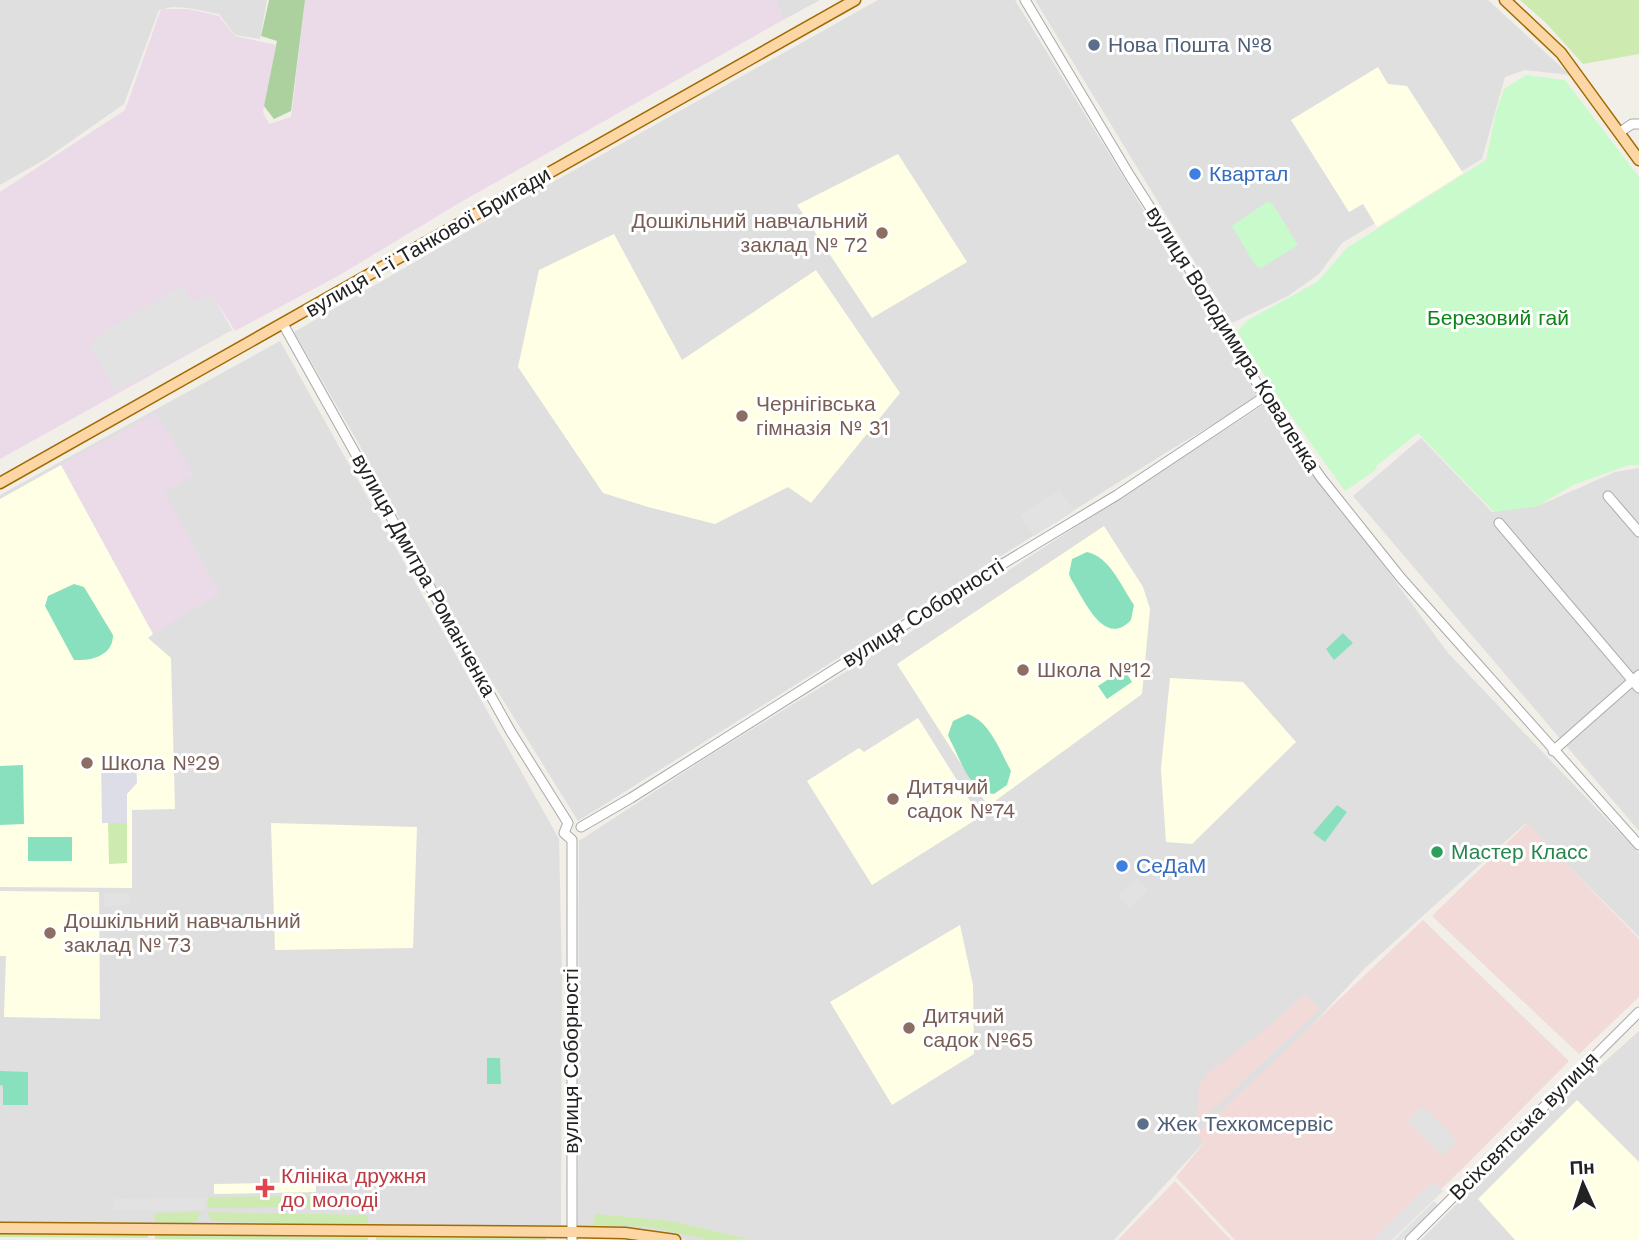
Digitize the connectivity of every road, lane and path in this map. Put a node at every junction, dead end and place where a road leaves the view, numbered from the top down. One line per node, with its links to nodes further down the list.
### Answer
1 (855, 0): 7 (main road, вулиця 1-ї Танкової Бригади)
2 (1025, 0): 8 (street, вулиця Володимира Коваленка)
3 (1505, 0): 5 (main road)
4 (1639, 124): 5 (street)
5 (1620, 132): 6 (main road)
6 (1639, 160)
7 (283, 324): 9 (main road, вулиця 1-ї Танкової Бригади); 15 (street, вулиця Дмитра Романченка)
8 (1264, 397): 14 (street, вулиця Володимира Коваленка); 16 (street, вулиця Соборності)
9 (0, 483)
10 (1608, 496): 12 (street)
11 (1499, 523): 13 (street)
12 (1639, 532)
13 (1637, 681): 14 (street)
14 (1553, 751): 18 (street, вулиця Володимира Коваленка)
15 (568, 823): 16 (street); 17 (street, вулиця Соборності)
16 (581, 827): 17 (street, вулиця Соборності)
17 (572, 840): 21 (street, вулиця Соборності)
18 (1639, 845)
19 (1639, 1012): 23 (street, Всіхсвятська вулиця)
20 (0, 1228): 21 (main road)
21 (572, 1236): 22 (main road)
22 (675, 1240)
23 (1410, 1240)

